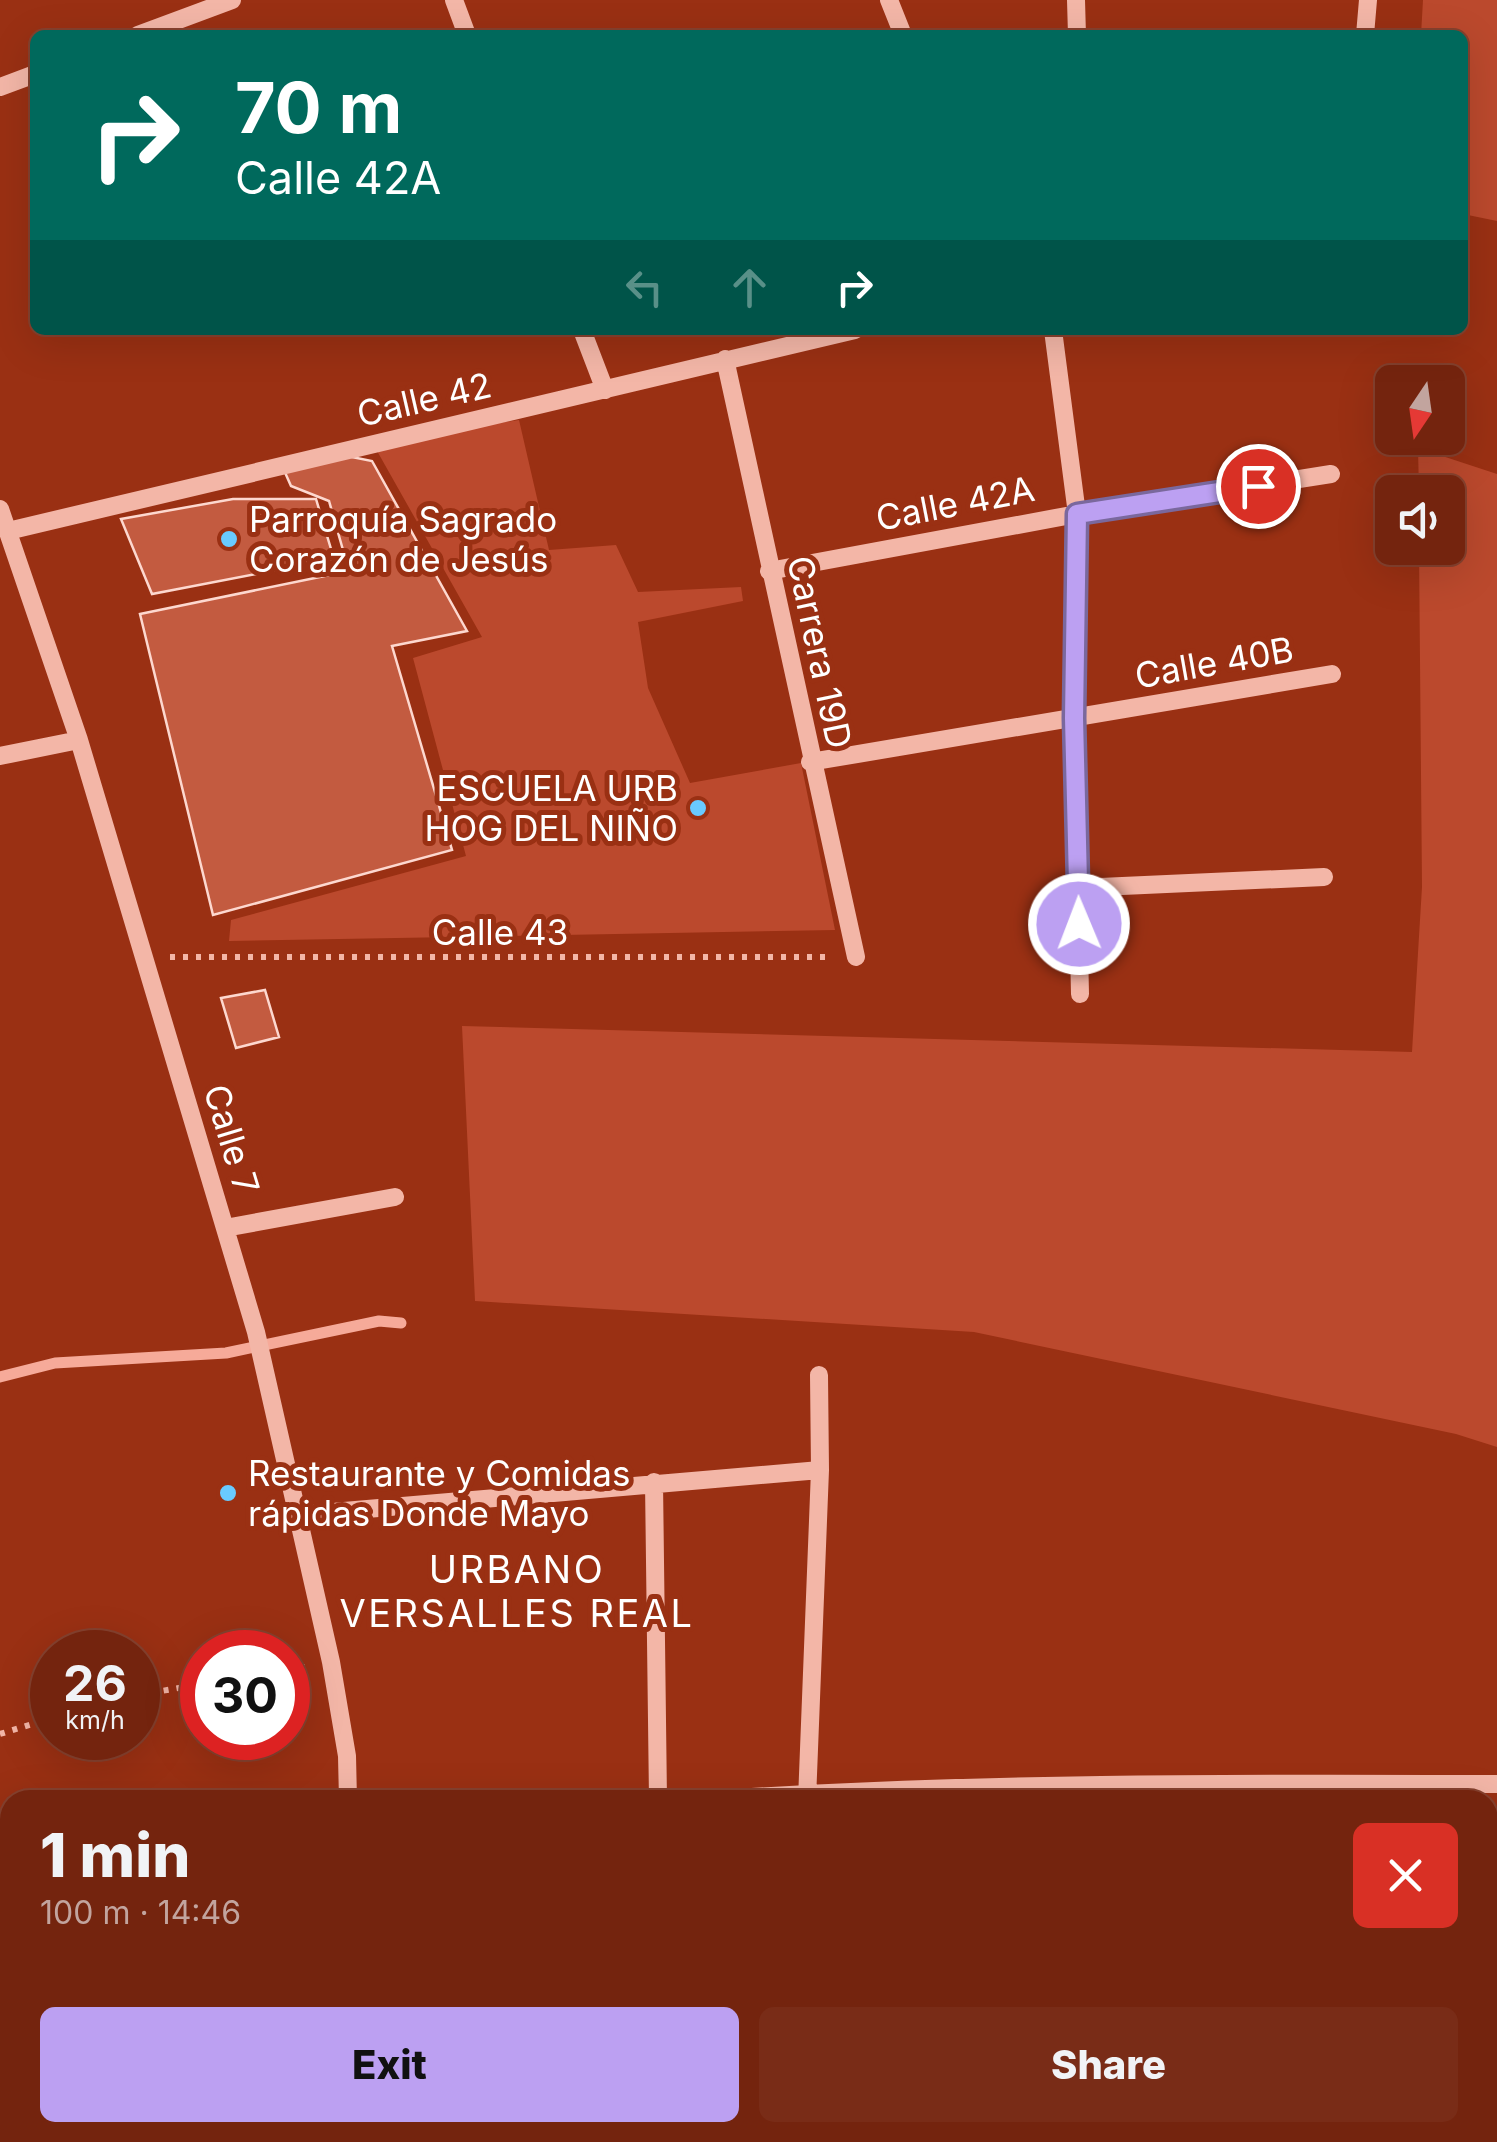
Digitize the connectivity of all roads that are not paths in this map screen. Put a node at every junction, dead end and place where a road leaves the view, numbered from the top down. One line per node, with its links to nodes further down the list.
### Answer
1 (232, 0): 6 (street)
2 (454, 0): 7 (street)
3 (889, 0): 8 (street)
4 (1076, 0): 9 (street)
5 (1368, 0): 10 (street)
6 (151, 30)
7 (465, 30)
8 (901, 30)
9 (1077, 30)
10 (1366, 30)
11 (30, 76): 12 (street)
12 (0, 87)
13 (584, 335): 17 (street)
14 (833, 335): 16 (street, Calle 42)
15 (1055, 335): 20 (street)
16 (725, 360): 17 (street, Calle 42); 22 (street, Carrera 19D)
17 (605, 390): 21 (street, Calle 42)
18 (1331, 474): 20 (street, Calle 42A)
19 (0, 509): 21 (street, Calle 7)
20 (1077, 514): 22 (street, Calle 42A); 24 (street)
21 (8, 530): 25 (street, Calle 7)
22 (770, 571): 27 (street, Carrera 19D)
23 (1332, 674): 24 (street, Calle 40B)
24 (1074, 718): 27 (street, Calle 40B); 29 (street)
25 (79, 740): 26 (street); 33 (street, Calle 7)
26 (0, 756)
27 (810, 762): 30 (street, Carrera 19D)
28 (1324, 877): 29 (street)
29 (1078, 888): 31 (street)
30 (856, 957)
31 (1080, 994)
32 (395, 1197): 33 (street)
33 (225, 1228): 37 (street, Calle 7)
34 (819, 1375): 35 (street)
35 (820, 1470): 36 (street); 41 (street)
36 (654, 1482): 37 (street); 40 (street)
37 (297, 1515): 39 (street, Calle 7)
38 (1497, 1784): 42 (street)
39 (348, 1790)
40 (658, 1790)
41 (808, 1790)
42 (1472, 1790)
43 (0, 1938): 44 (street)
44 (0, 1956)

